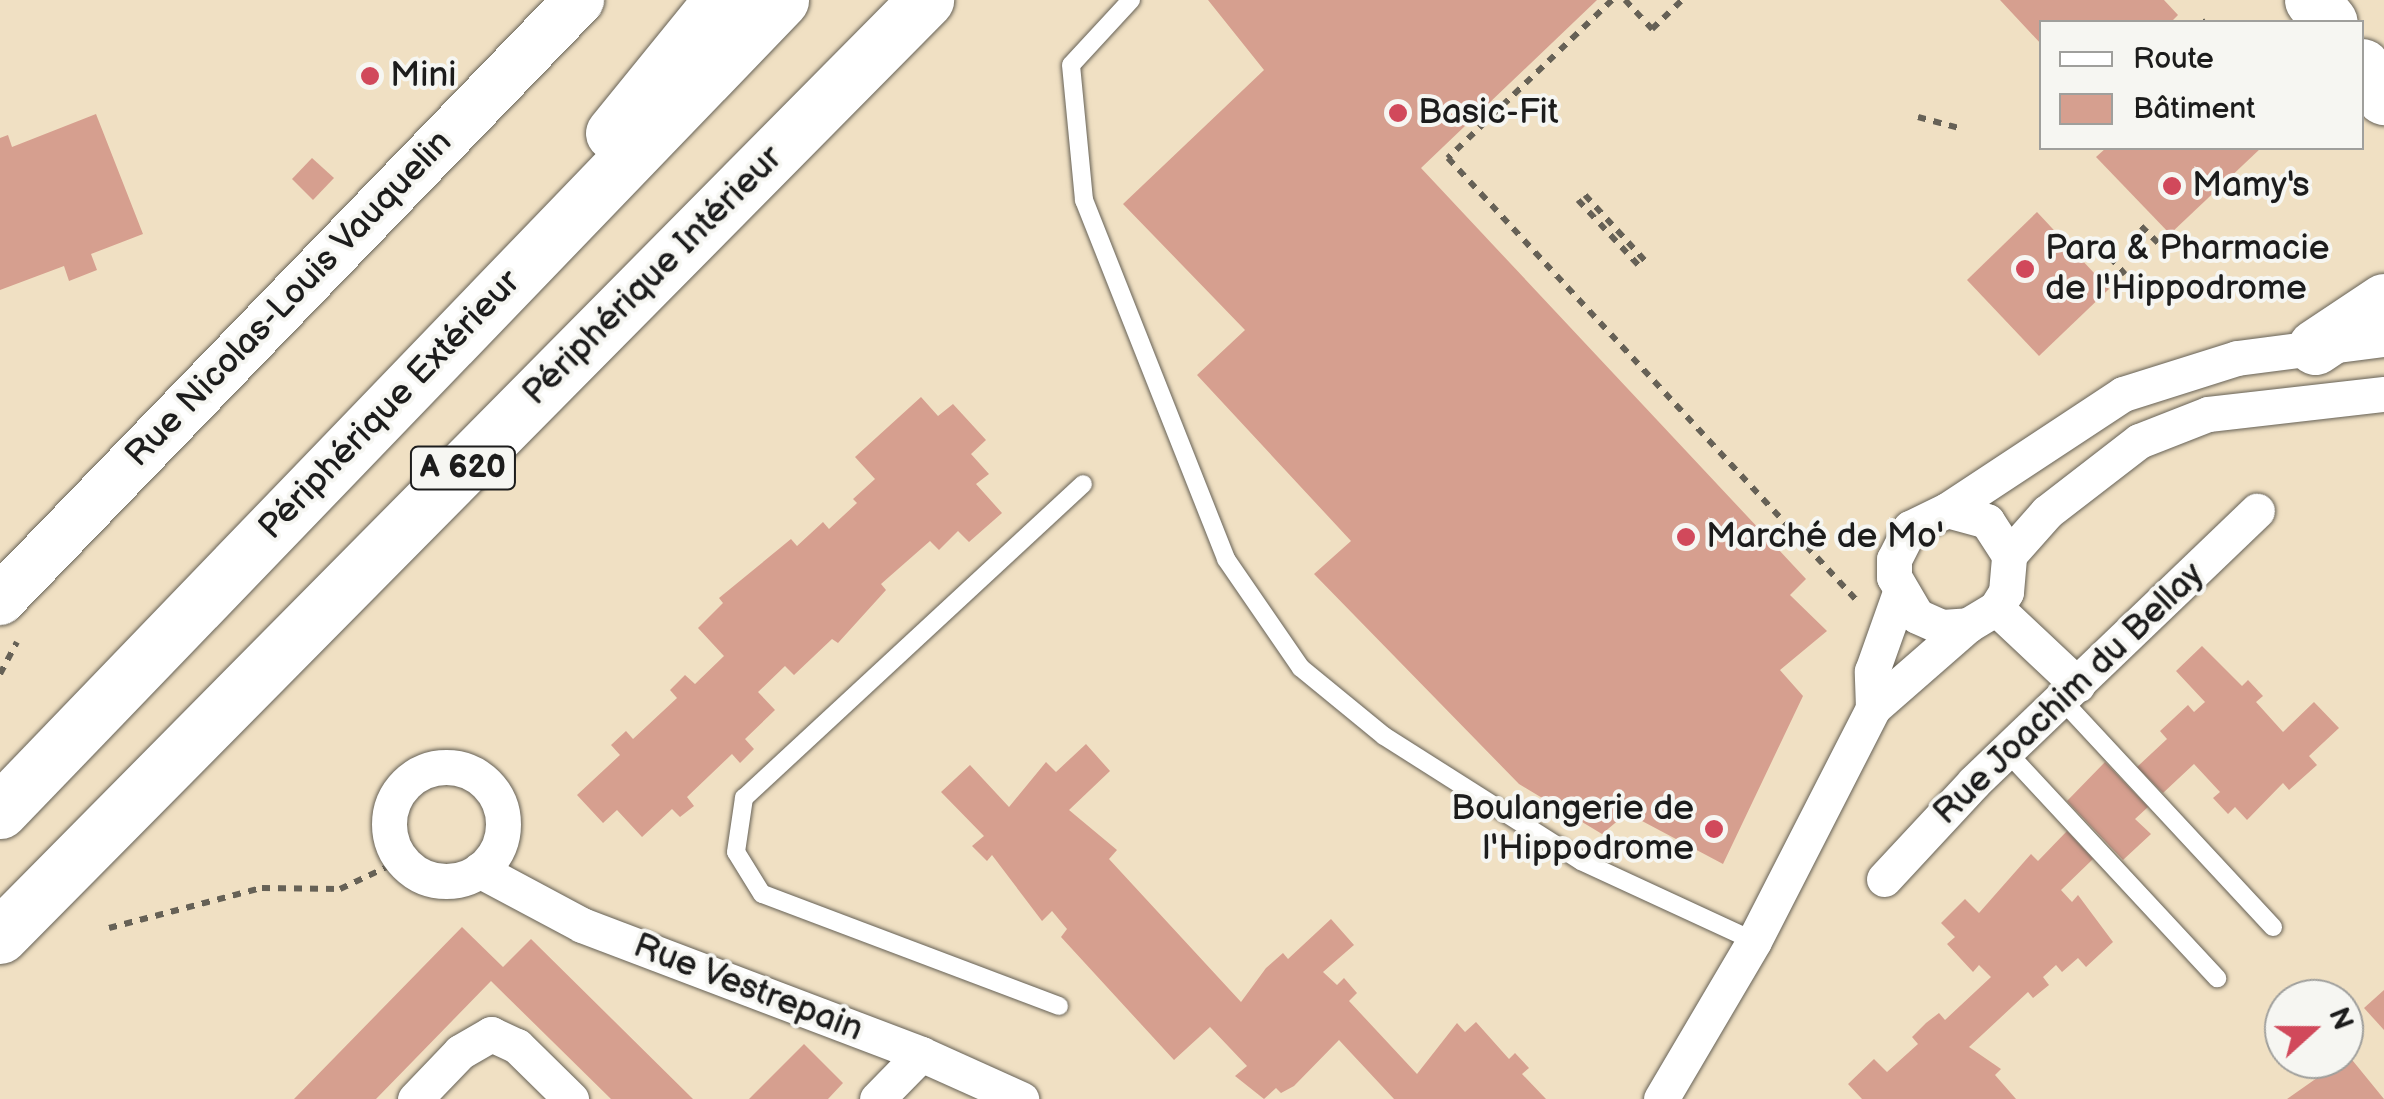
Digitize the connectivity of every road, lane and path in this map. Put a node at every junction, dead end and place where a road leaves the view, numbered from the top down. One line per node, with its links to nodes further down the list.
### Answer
1 (579, 0): 31 (street, Rue Nicolas-Louis Vauquelin)
2 (721, 0): 22 (highway)
3 (782, 0): 22 (highway, Périphérique Extérieur / A 620)
4 (926, 0): 43 (highway, Périphérique Intérieur / A 620)
5 (1131, 0): 44 (lane)
6 (1612, 0): 32 (path)
7 (1625, 0): 8 (path)
8 (1682, 0)
9 (2312, 0): 10 (highway)
10 (2328, 20)
11 (2364, 69): 12 (highway)
12 (2384, 97)
13 (1918, 117): 14 (path)
14 (1959, 128)
15 (1581, 198): 19 (path)
16 (2141, 226): 17 (path)
17 (2159, 244)
18 (2110, 257): 20 (path)
19 (1645, 267)
20 (2125, 274)
21 (2384, 300): 24 (highway)
22 (487, 304): 37 (highway, Périphérique Extérieur / A 620)
23 (2384, 339): 24 (street)
24 (2315, 348): 27 (street)
25 (2384, 394): 29 (street)
26 (1083, 484): 46 (lane)
27 (1947, 510): 29 (street); 30 (street)
28 (2257, 512): 34 (street, Rue Joachim du Bellay)
29 (2009, 555): 33 (street)
30 (1899, 595): 33 (street); 35 (street)
31 (0, 600)
32 (1863, 608)
33 (1982, 617): 34 (street); 35 (street)
34 (2070, 693): 36 (street, Rue Joachim du Bellay); 41 (lane)
35 (1873, 708): 44 (street)
36 (2007, 752): 40 (street, Rue Joachim du Bellay); 45 (lane)
37 (0, 811)
38 (402, 860): 39 (street); 39 (street); 42 (path)
39 (479, 870): 47 (street, Rue Vestrepain)
40 (1884, 879)
41 (2272, 927)
42 (108, 928)
43 (0, 936)
44 (1754, 941): 52 (street)
45 (2217, 978)
46 (1059, 1006)
47 (922, 1054): 48 (street, Rue Vestrepain); 51 (street)
48 (1009, 1097)
49 (415, 1099): 50 (street)
50 (572, 1099)
51 (877, 1099)
52 (1661, 1099)

